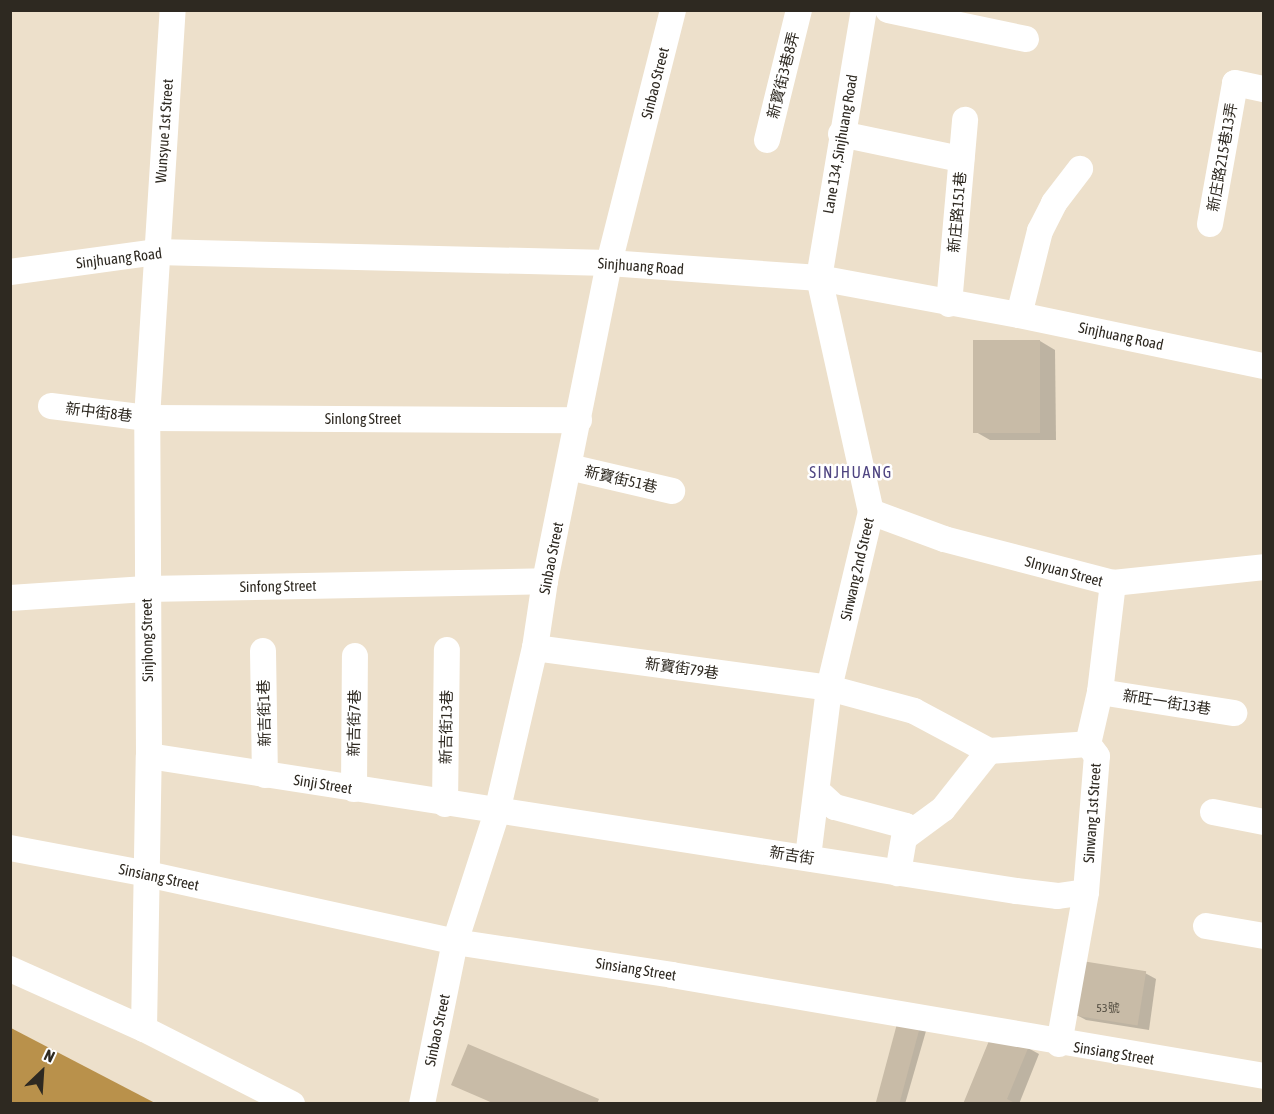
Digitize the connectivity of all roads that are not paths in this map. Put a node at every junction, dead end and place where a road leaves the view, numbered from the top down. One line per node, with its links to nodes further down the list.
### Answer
1 (173, 10): 14 (street, Wunsyue 1st Street)
2 (673, 10): 15 (street, Sinbao Street)
3 (799, 10): 10 (street, 新寶街3巷8弄)
4 (864, 10): 9 (street, Lane 134 ,Sinjhuang Road)
5 (888, 10): 6 (street)
6 (1026, 39)
7 (1263, 89): 13 (street, 新庄路215巷13弄)
8 (965, 120): 11 (street, 新庄路151巷)
9 (841, 134): 11 (street); 17 (street, Lane 134 ,Sinjhuang Road)
10 (767, 140)
11 (961, 159): 18 (street, 新庄路151巷)
12 (1080, 169): 19 (street)
13 (1210, 225)
14 (156, 252): 15 (street, Sinjhuang Road); 16 (street, Sinjhuang Road); 22 (street, Sinjhong Street)
15 (609, 263): 17 (street, Sinjhuang Road); 23 (street, Sinbao Street)
16 (10, 272)
17 (819, 278): 18 (street, Sinjhuang Road); 26 (street, Sinwang 2nd Street)
18 (950, 303): 19 (street, Sinjhuang Road)
19 (1019, 315): 20 (street, Sinjhuang Road)
20 (1263, 366)
21 (51, 406): 22 (street, 新中街8巷)
22 (147, 418): 23 (street, Sinlong Street); 30 (street, Sinjhong Street)
23 (579, 420): 24 (street, Sinbao Street)
24 (569, 467): 25 (street, 新寶街51巷); 28 (street, Sinbao Street)
25 (672, 491)
26 (871, 512): 29 (street, SInyuan Street); 36 (street, Sinwang 2nd Street)
27 (1263, 567): 29 (street, SInyuan Street)
28 (545, 581): 30 (street, Sinfong Street); 32 (street, Sinbao Street)
29 (1113, 583): 37 (street, Sinwang 1st Street)
30 (146, 589): 31 (street, Sinfong Street); 41 (street, Sinjhong Street)
31 (10, 598)
32 (535, 648): 36 (street, 新寶街79巷); 46 (street, Sinbao Street)
33 (447, 650): 45 (street, 新吉街13巷)
34 (263, 651): 42 (street, 新吉街1巷)
35 (355, 656): 43 (street, 新吉街7巷)
36 (829, 688): 40 (street, 新寶街79巷); 44 (street, Sinwang 2nd Street)
37 (1100, 692): 38 (street, 新旺一街13巷); 39 (street, Sinwang 1st Street)
38 (1234, 713)
39 (1089, 744): 40 (street); 54 (street, Sinwang 1st Street)
40 (989, 751): 49 (street)
41 (149, 756): 42 (street, Sinji Street); 53 (street, Sinjhong Street)
42 (265, 775): 43 (street, Sinji Street)
43 (354, 789): 45 (street, Sinji Street)
44 (817, 791): 49 (street); 51 (street, Sinwang 2nd Street)
45 (445, 804): 46 (street, Sinji Street)
46 (497, 812): 51 (street, 新吉街); 57 (street, Sinbao Street)
47 (1214, 812): 48 (street)
48 (1263, 822)
49 (905, 837): 52 (street)
50 (10, 848): 53 (street, Sinsiang Street)
51 (808, 857): 52 (street, 新吉街)
52 (898, 873): 54 (street, 新吉街)
53 (147, 874): 57 (street, Sinsiang Street); 59 (street, Sinjhong Street)
54 (1086, 891): 60 (street, Sinwang 1st Street)
55 (1206, 926): 56 (street)
56 (1263, 936)
57 (455, 942): 60 (street, Sinsiang Street); 63 (street, Sinbao Street)
58 (10, 969): 59 (street)
59 (144, 1029): 62 (street)
60 (1059, 1044): 61 (street, Sinsiang Street)
61 (1263, 1076)
62 (292, 1104)
63 (422, 1104)

